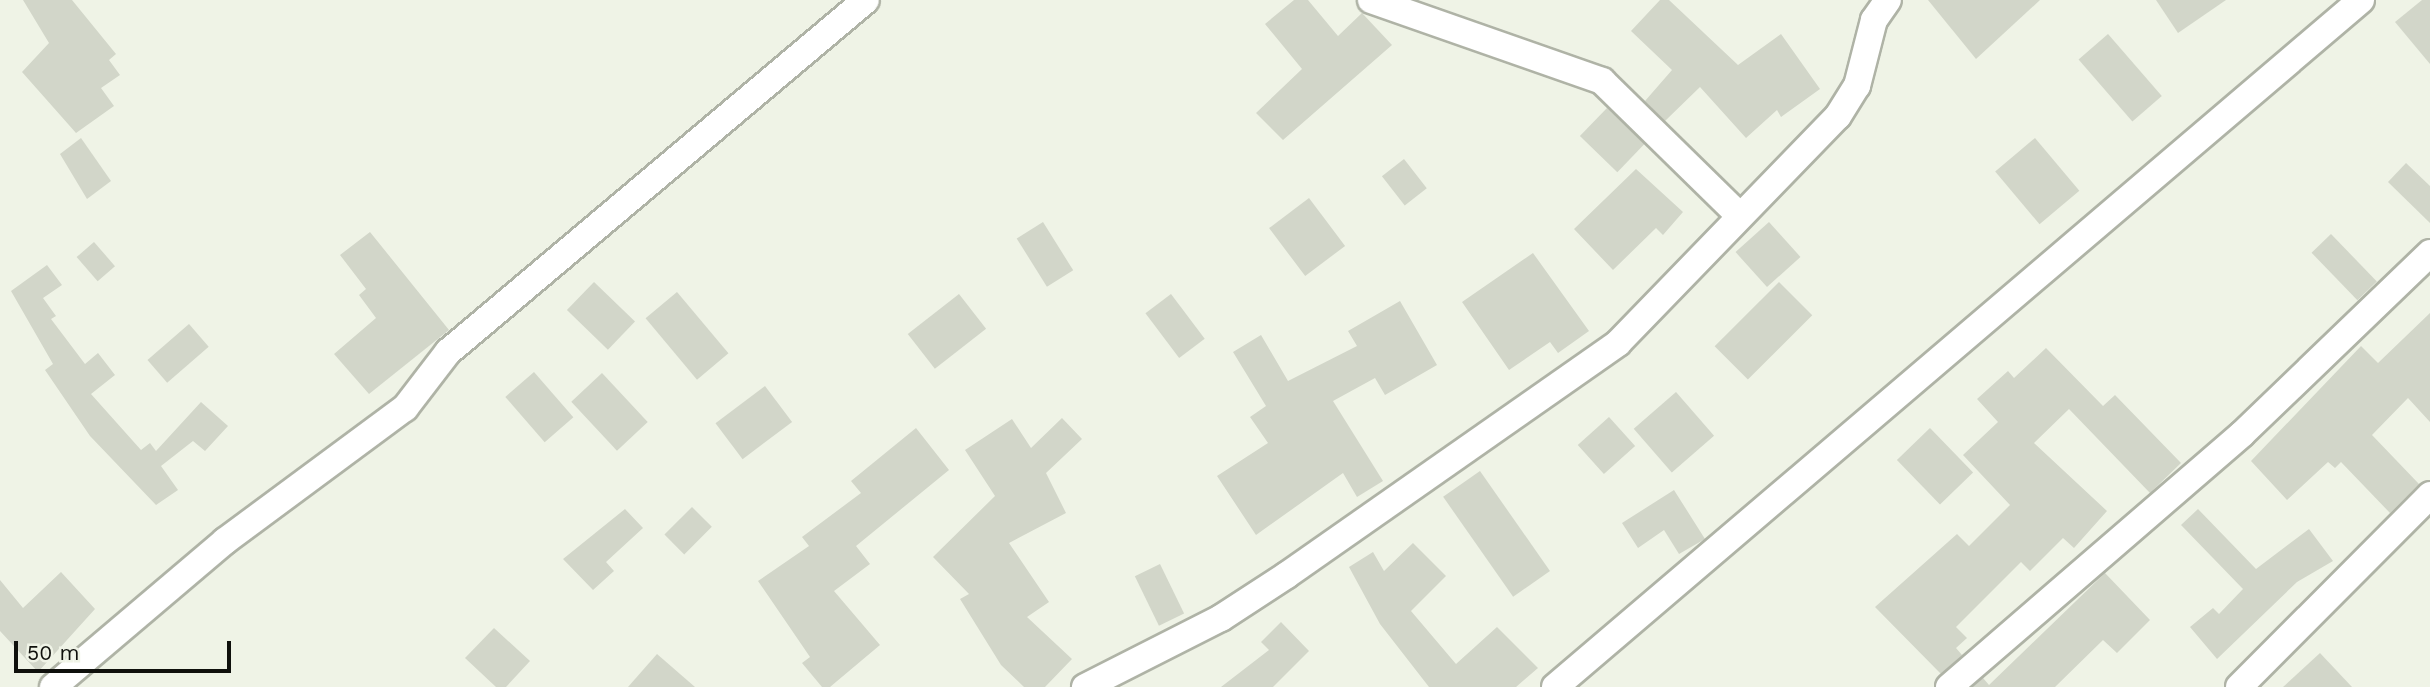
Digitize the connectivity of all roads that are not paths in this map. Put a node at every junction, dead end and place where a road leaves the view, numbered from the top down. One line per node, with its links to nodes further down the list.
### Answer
1 (866, 0): 8 (street)
2 (1371, 0): 5 (street)
3 (1888, 0): 5 (street)
4 (2361, 0): 10 (street)
5 (1740, 216): 9 (street)
6 (2430, 253): 11 (street)
7 (2430, 495): 12 (street)
8 (54, 687)
9 (1085, 687)
10 (1555, 687)
11 (1949, 687)
12 (2239, 687)

